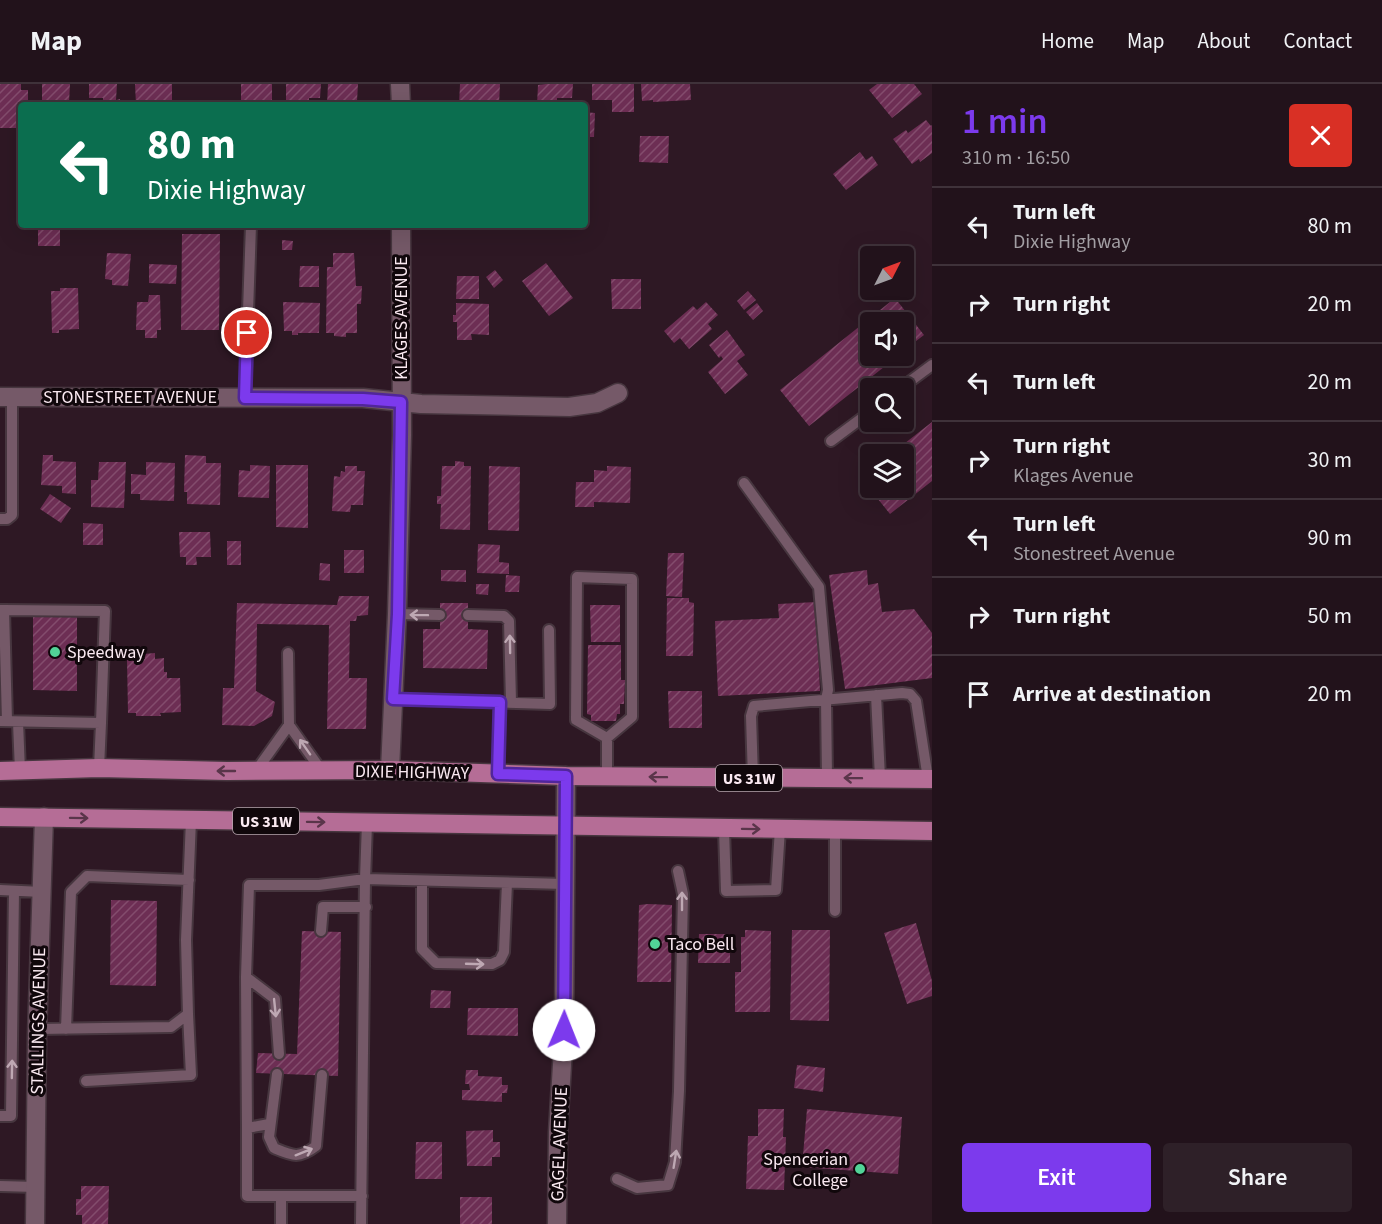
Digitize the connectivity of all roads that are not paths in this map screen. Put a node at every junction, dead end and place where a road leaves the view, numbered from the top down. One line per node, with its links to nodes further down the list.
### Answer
1 (400, 84): 2 (street)
2 (401, 102)
3 (251, 228): 9 (lane)
4 (401, 228): 10 (street, KLAGES AVENUE)
5 (932, 365): 6 (lane)
6 (914, 378)
7 (618, 393): 10 (street, STONESTREET AVENUE)
8 (6, 397): 9 (street, STONESTREET AVENUE); 14 (lane)
9 (245, 398): 10 (street, STONESTREET AVENUE)
10 (401, 402): 16 (street, KLAGES AVENUE)
11 (860, 419): 12 (lane)
12 (831, 441)
13 (744, 483): 25 (lane)
14 (0, 519)
15 (2, 610): 20 (lane); 29 (lane)
16 (398, 614): 17 (lane, one-way to 16); 24 (street, KLAGES AVENUE)
17 (440, 615)
18 (468, 615): 26 (lane, one-way to 18)
19 (549, 630): 26 (lane)
20 (2, 647): 22 (lane)
21 (288, 653): 30 (lane)
22 (3, 683): 27 (lane)
23 (876, 695): 25 (lane); 43 (lane); 44 (lane)
24 (393, 699): 26 (lane); 34 (street, KLAGES AVENUE)
25 (826, 699): 41 (lane); 42 (lane)
26 (505, 702): 38 (lane)
27 (3, 721): 28 (lane)
28 (18, 722): 29 (lane); 36 (lane)
29 (101, 723): 32 (lane)
30 (289, 725): 33 (lane, one-way to 30); 37 (lane)
31 (607, 738): 31 (lane); 40 (lane)
32 (99, 768): 36 (main road, DIXIE HIGHWAY / US 31W); 37 (main road, DIXIE HIGHWAY / US 31W, one-way to 32)
33 (321, 770): 34 (main road, DIXIE HIGHWAY / US 31W); 37 (main road, DIXIE HIGHWAY / US 31W)
34 (390, 770): 38 (main road, DIXIE HIGHWAY / US 31W)
35 (0, 771): 36 (main road, DIXIE HIGHWAY / US 31W)
36 (20, 771)
37 (256, 771)
38 (498, 774): 39 (main road, DIXIE HIGHWAY / US 31W)
39 (566, 776): 40 (main road, DIXIE HIGHWAY / US 31W); 49 (street, GAGEL AVENUE)
40 (607, 777): 42 (main road, DIXIE HIGHWAY / US 31W, one-way to 40)
41 (827, 777): 42 (main road, DIXIE HIGHWAY / US 31W); 43 (main road, DIXIE HIGHWAY / US 31W, one-way to 41)
42 (753, 778)
43 (880, 778): 44 (main road, DIXIE HIGHWAY / US 31W)
44 (930, 779)
45 (0, 817): 46 (main road, US 31W)
46 (44, 817): 47 (main road, US 31W, one-way to 47); 62 (street, STALLINGS AVENUE)
47 (191, 820): 48 (main road, US 31W, one-way to 48); 56 (lane)
48 (367, 823): 49 (main road, US 31W); 55 (lane)
49 (567, 826): 50 (main road, US 31W); 59 (street, GAGEL AVENUE)
50 (724, 829): 51 (main road, US 31W, one-way to 51); 51 (lane)
51 (780, 829): 52 (main road, US 31W)
52 (835, 830): 53 (main road, US 31W); 64 (lane)
53 (932, 831)
54 (678, 871): 77 (lane, one-way to 54)
55 (365, 879): 57 (lane); 63 (lane); 66 (lane)
56 (189, 880): 67 (lane); 69 (lane)
57 (422, 881): 58 (lane); 58 (lane, one-way to 58)
58 (507, 883): 59 (lane)
59 (565, 884): 85 (street, GAGEL AVENUE)
60 (0, 890): 61 (lane)
61 (14, 891): 62 (lane); 74 (lane, one-way to 61)
62 (42, 892): 68 (street, STALLINGS AVENUE)
63 (366, 907): 65 (lane); 81 (lane)
64 (835, 910)
65 (321, 931)
66 (246, 977): 70 (lane, one-way to 70); 76 (lane)
67 (188, 1014): 69 (lane); 73 (lane)
68 (38, 1029): 69 (lane); 79 (street, STALLINGS AVENUE)
69 (66, 1029)
70 (279, 1054)
71 (277, 1074): 75 (lane)
72 (322, 1075): 75 (lane, one-way to 72)
73 (86, 1081)
74 (0, 1116)
75 (269, 1124): 76 (lane)
76 (247, 1128): 80 (lane)
77 (617, 1179)
78 (0, 1186): 79 (lane)
79 (36, 1187): 82 (street, STALLINGS AVENUE)
80 (281, 1196): 81 (lane); 83 (lane)
81 (362, 1196): 84 (lane)
82 (35, 1224)
83 (281, 1224)
84 (361, 1224)
85 (556, 1224)

